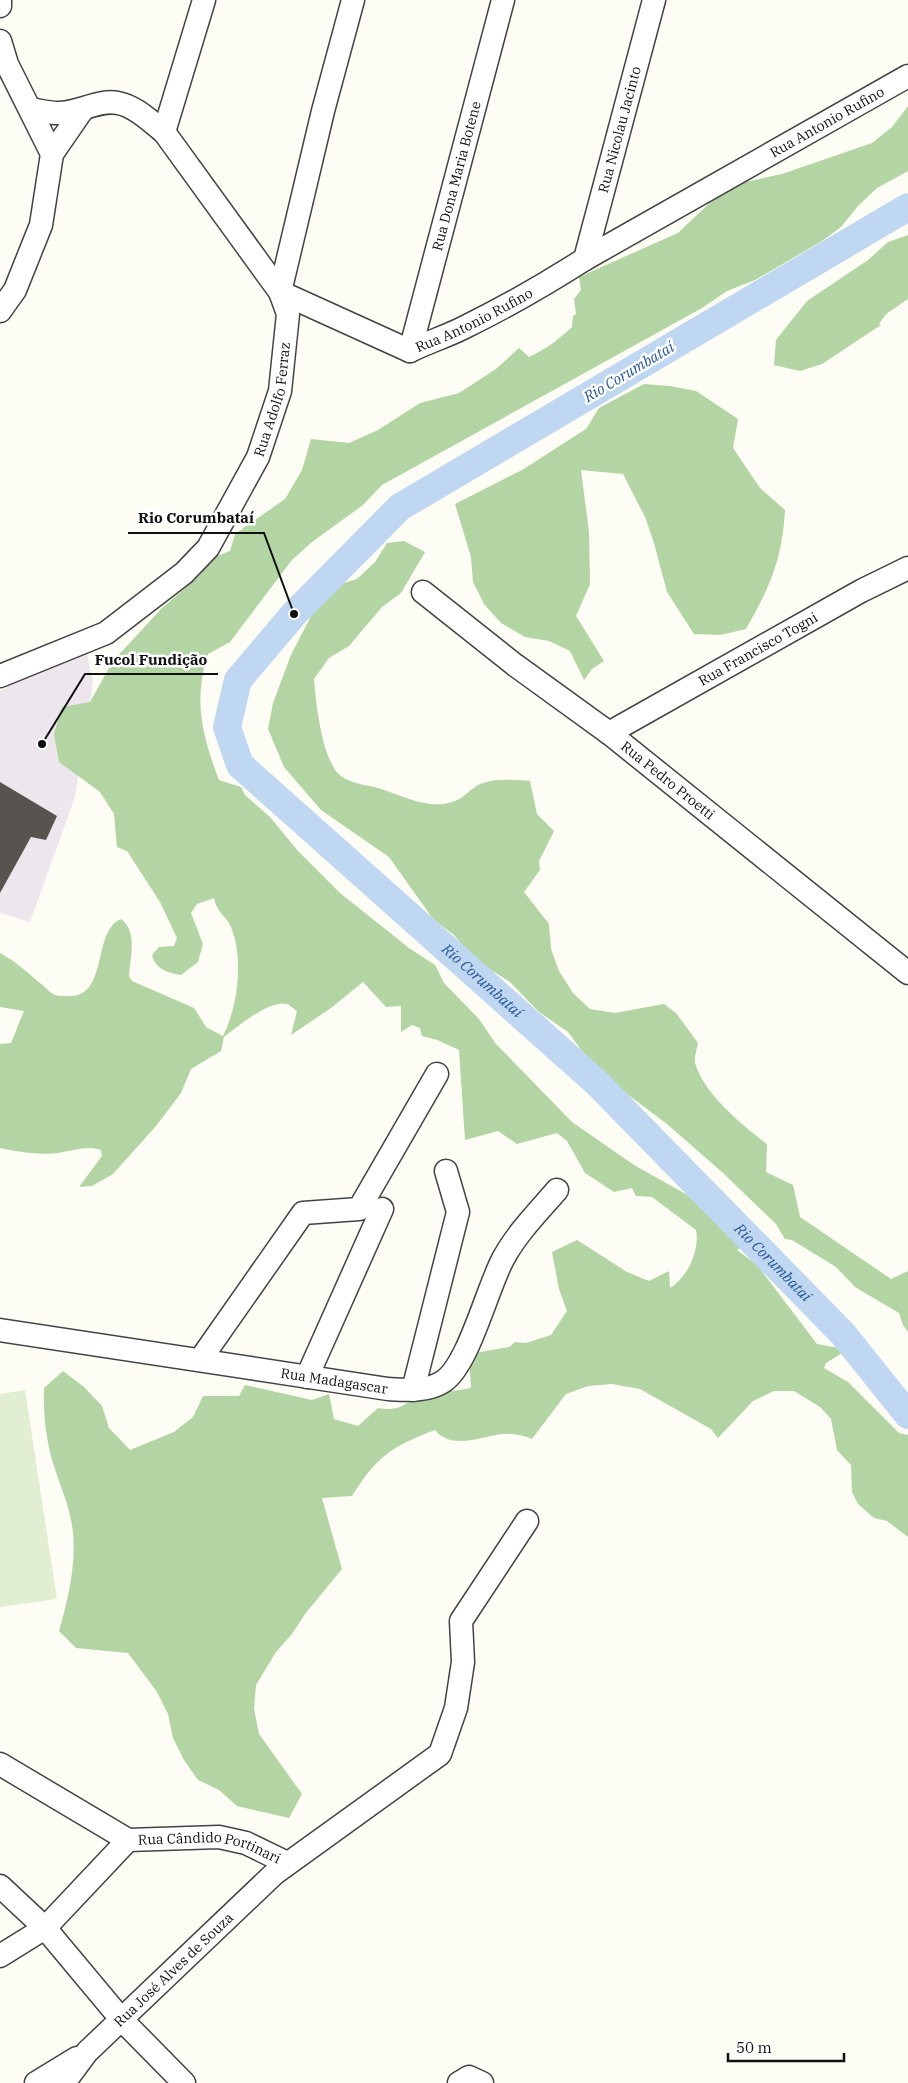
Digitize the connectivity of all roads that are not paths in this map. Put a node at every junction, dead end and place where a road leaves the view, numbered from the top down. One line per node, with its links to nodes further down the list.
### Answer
1 (0, 0): 6 (street)
2 (204, 0): 11 (street)
3 (353, 0): 14 (street)
4 (503, 0): 16 (street, Rua Dona Maria Botene)
5 (654, 0): 13 (street, Rua Nicolau Jacinto)
6 (0, 6)
7 (0, 41): 9 (street)
8 (908, 76): 13 (street, Rua Antonio Rufino)
9 (30, 108): 10 (street, Rua Antonio Rufino); 12 (street)
10 (83, 109): 11 (street, Rua Antonio Rufino); 12 (street)
11 (164, 132): 14 (street, Rua Antonio Rufino)
12 (52, 154): 15 (street)
13 (585, 259): 16 (street, Rua Antonio Rufino)
14 (280, 292): 16 (street, Rua Antonio Rufino); 19 (street, Rua Adolfo Ferraz)
15 (0, 311)
16 (410, 351)
17 (908, 568): 20 (street, Rua Francisco Togni)
18 (423, 592): 20 (street, Rua Pedro Proetti)
19 (0, 676)
20 (608, 733): 21 (street, Rua Pedro Proetti)
21 (908, 973)
22 (437, 1074): 27 (street)
23 (446, 1171): 29 (street)
24 (557, 1190): 29 (street, Rua Madagascar)
25 (382, 1209): 28 (street)
26 (0, 1330): 27 (street, Rua Madagascar)
27 (200, 1360): 28 (street, Rua Madagascar)
28 (307, 1377): 29 (street, Rua Madagascar)
29 (413, 1390)
30 (527, 1521): 33 (street, Rua José Alves de Souza)
31 (0, 1764): 32 (street, Rua Cândido Portinari)
32 (128, 1840): 33 (street, Rua Cândido Portinari); 35 (street)
33 (288, 1863): 37 (street, Rua José Alves de Souza)
34 (0, 1886): 35 (street)
35 (44, 1928): 36 (street); 37 (street)
36 (0, 1956)
37 (121, 2019): 38 (street, Rua José Alves de Souza); 41 (street)
38 (87, 2052): 39 (street); 40 (street, Rua José Alves de Souza)
39 (36, 2083)
40 (64, 2083)
41 (184, 2083)
42 (459, 2083): 43 (street)
43 (482, 2083)

